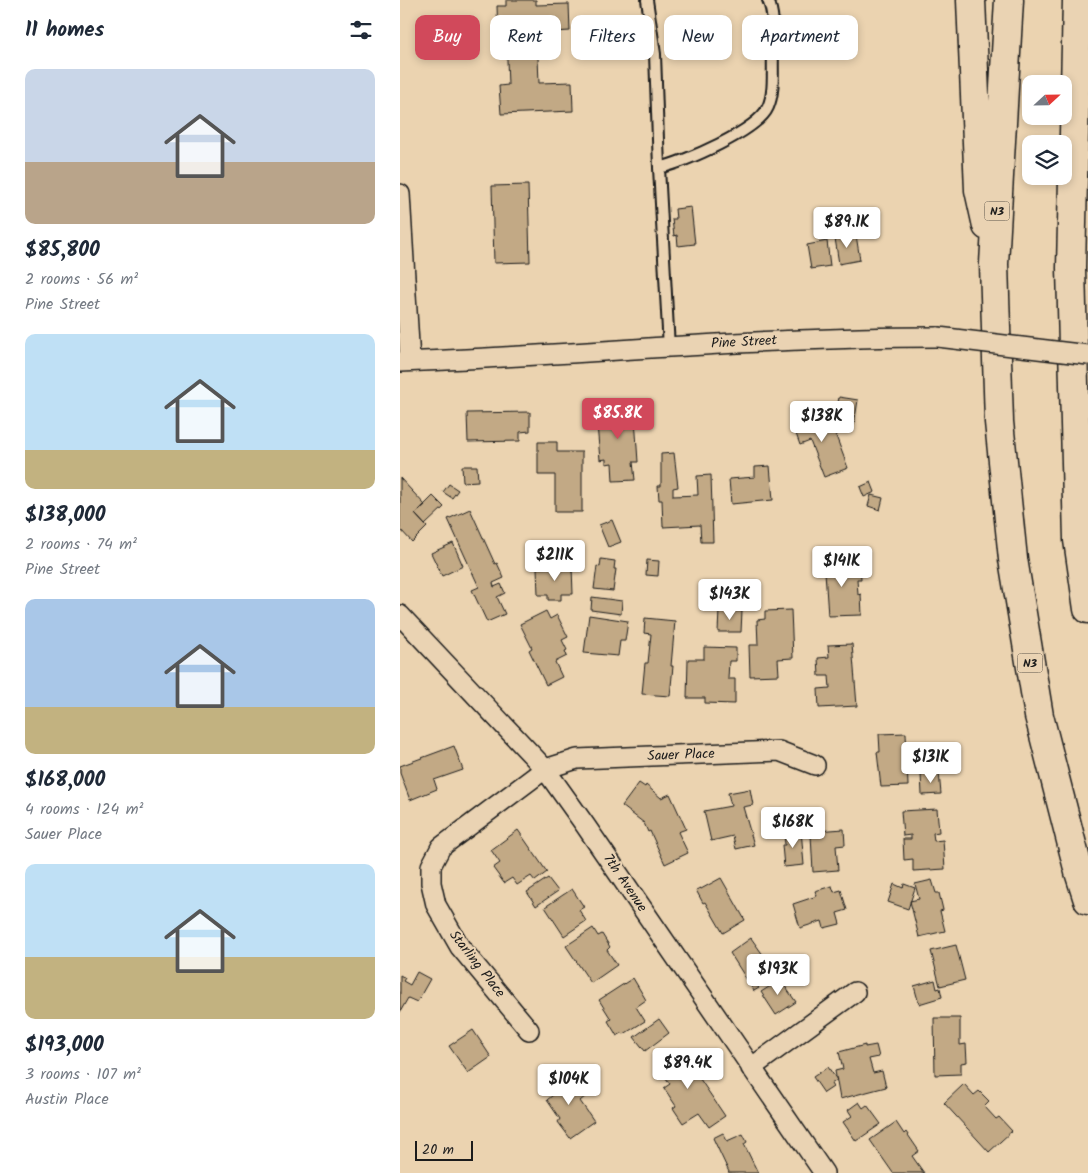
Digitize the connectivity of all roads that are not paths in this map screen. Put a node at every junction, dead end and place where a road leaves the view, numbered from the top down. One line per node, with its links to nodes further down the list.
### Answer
1 (647, 0): 6 (lane)
2 (768, 0): 6 (lane)
3 (971, 0): 9 (highway)
4 (1009, 0): 9 (highway, N3)
5 (1077, 0): 10 (highway)
6 (660, 168): 11 (lane)
7 (400, 194): 13 (street)
8 (1088, 234): 10 (highway)
9 (994, 264): 18 (highway, N3)
10 (1071, 268): 14 (highway)
11 (669, 348): 12 (street, Pine Street, bridge); 13 (street, Pine Street)
12 (1088, 355)
13 (405, 362)
14 (1088, 609)
15 (400, 615): 17 (street, 7th Avenue)
16 (815, 765): 17 (street, Sauer Place)
17 (545, 769): 20 (street, Starling Place); 21 (street, 7th Avenue)
18 (1088, 900)
19 (855, 992): 21 (street)
20 (529, 1030)
21 (752, 1068): 22 (street, 7th Avenue)
22 (824, 1173)

